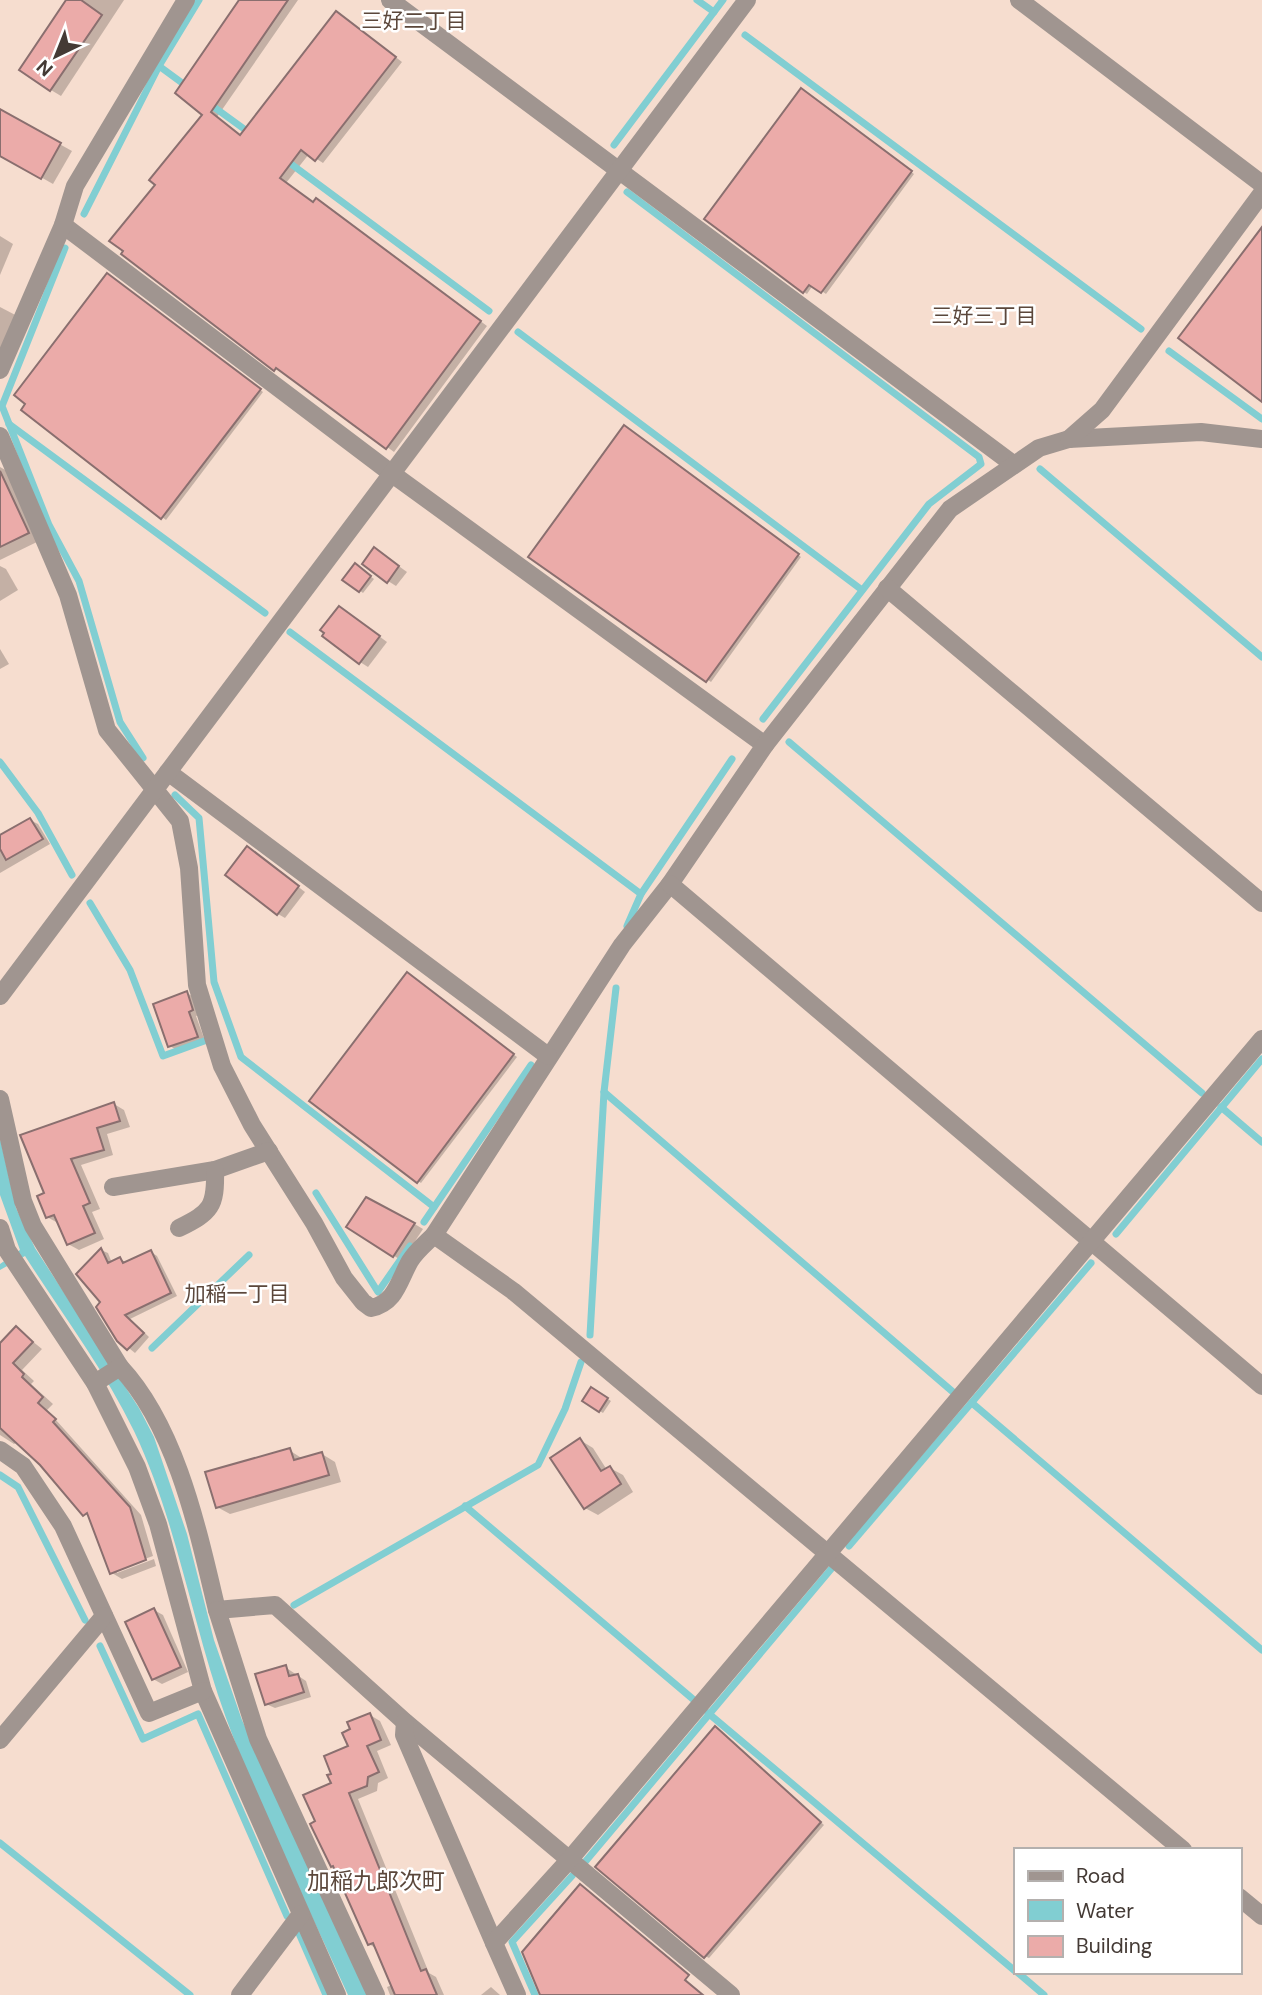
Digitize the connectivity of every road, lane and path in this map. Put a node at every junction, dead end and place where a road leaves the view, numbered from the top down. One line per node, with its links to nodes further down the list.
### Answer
1 (186, 0): 8 (street)
2 (390, 0): 5 (street)
3 (747, 0): 5 (street)
4 (1019, 0): 6 (street)
5 (619, 170): 13 (street); 14 (street)
6 (1262, 184)
7 (1262, 192): 11 (street)
8 (63, 225): 9 (street); 14 (street)
9 (0, 370)
10 (0, 436): 18 (street)
11 (1069, 439): 12 (street); 13 (street)
12 (1262, 439)
13 (1013, 464): 15 (street)
14 (391, 472): 16 (street); 17 (street)
15 (887, 587): 16 (street); 20 (street)
16 (765, 745): 19 (street)
17 (168, 772): 18 (street); 23 (street)
18 (154, 790): 21 (street); 25 (street)
19 (670, 884): 23 (street); 31 (street)
20 (1262, 903)
21 (0, 996)
22 (1262, 1039): 31 (street)
23 (548, 1056): 30 (street)
24 (0, 1099): 32 (street)
25 (269, 1151): 26 (street); 30 (street)
26 (215, 1170): 27 (street); 29 (street)
27 (113, 1187)
28 (0, 1228): 32 (street)
29 (179, 1228)
30 (434, 1235): 35 (street)
31 (1091, 1241): 33 (street); 35 (street)
32 (108, 1374): 36 (street); 38 (street)
33 (1262, 1386)
34 (0, 1450): 37 (street)
35 (828, 1552): 41 (street); 42 (street)
36 (217, 1610): 39 (street); 49 (street)
37 (104, 1616): 38 (street); 40 (street)
38 (203, 1691): 44 (street)
39 (405, 1722): 42 (street); 46 (street)
40 (0, 1740)
41 (1181, 1848)
42 (570, 1859): 46 (street); 51 (street)
43 (1241, 1899): 45 (street)
44 (302, 1914): 47 (street); 48 (street)
45 (1262, 1916)
46 (494, 1943): 50 (street)
47 (240, 1995)
48 (337, 1995)
49 (376, 1995)
50 (517, 1995)
51 (731, 1995)

